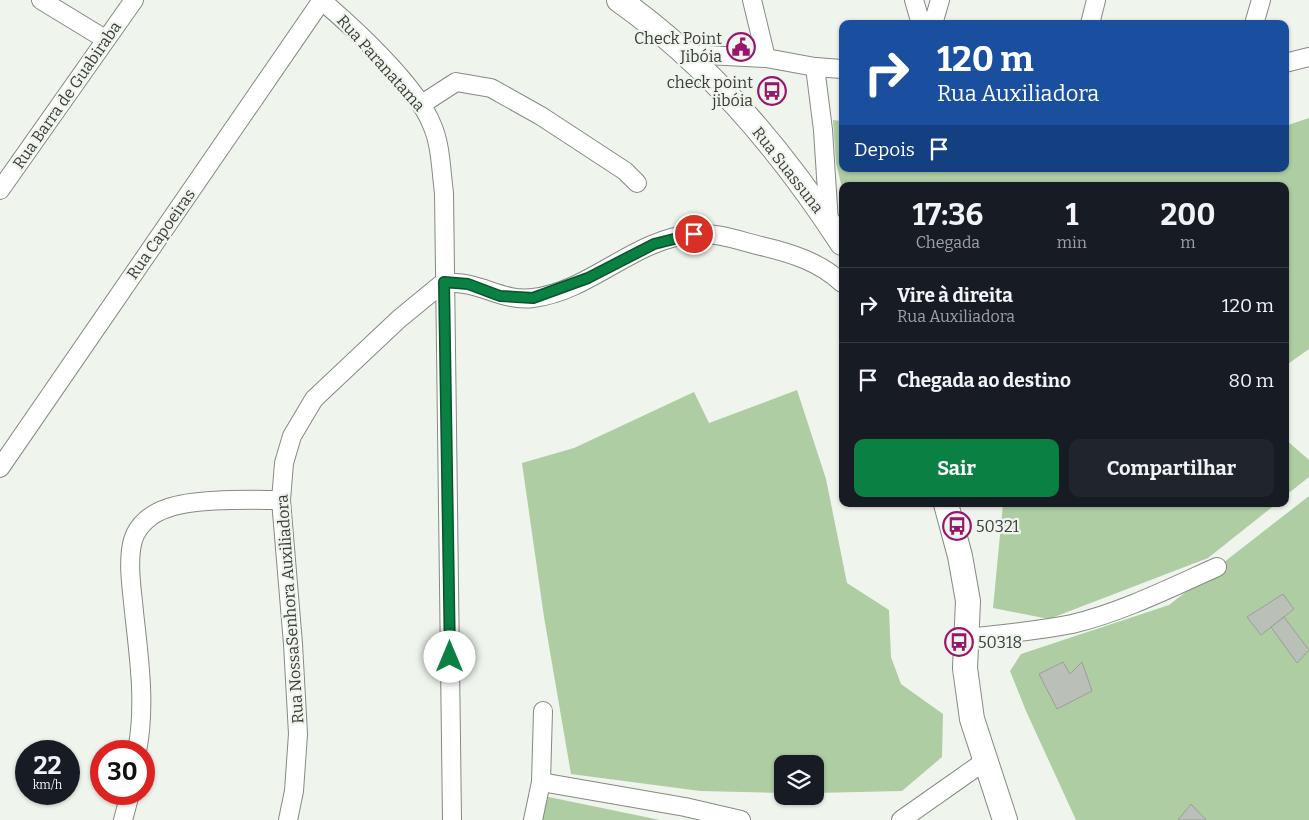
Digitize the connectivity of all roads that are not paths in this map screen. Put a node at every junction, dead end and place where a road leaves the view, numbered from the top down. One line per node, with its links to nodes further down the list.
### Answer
1 (41, 0): 14 (street)
2 (134, 0): 14 (street, Rua Barra de Guabiraba)
3 (321, 0): 21 (street, Rua Paranatama); 28 (street, Rua Capoeiras)
4 (619, 0): 15 (street, Rua Suassuna)
5 (752, 0): 17 (street)
6 (914, 0): 10 (street)
7 (940, 0): 11 (street)
8 (1096, 0): 12 (street)
9 (1261, 0): 13 (street)
10 (920, 20)
11 (934, 20)
12 (1091, 20)
13 (1255, 20)
14 (106, 39): 22 (street, Rua Barra de Guabiraba)
15 (687, 54): 17 (street); 24 (street, Rua Suassuna)
16 (1309, 57): 18 (street)
17 (766, 58): 19 (street)
18 (1289, 63)
19 (815, 67): 20 (street); 24 (street)
20 (839, 69)
21 (422, 104): 23 (street); 27 (street, Rua Paranatama)
22 (4, 179)
23 (638, 183)
24 (830, 223): 25 (street, Rua Suassuna)
25 (839, 238)
26 (839, 281): 27 (street)
27 (444, 282): 29 (street, Rua NossaSenhora Auxiliadora); 41 (street, Rua Paranatama)
28 (0, 468)
29 (281, 500): 34 (street); 40 (street, Rua NossaSenhora Auxiliadora)
30 (947, 507): 32 (street)
31 (1217, 567): 32 (street)
32 (966, 638): 35 (street)
33 (543, 711): 36 (street)
34 (138, 740)
35 (985, 761): 44 (street); 45 (street)
36 (541, 782): 38 (street); 42 (street)
37 (127, 805): 39 (street)
38 (683, 814): 43 (street)
39 (123, 820)
40 (288, 820)
41 (452, 820)
42 (533, 820)
43 (741, 820)
44 (901, 820)
45 (1005, 820)

